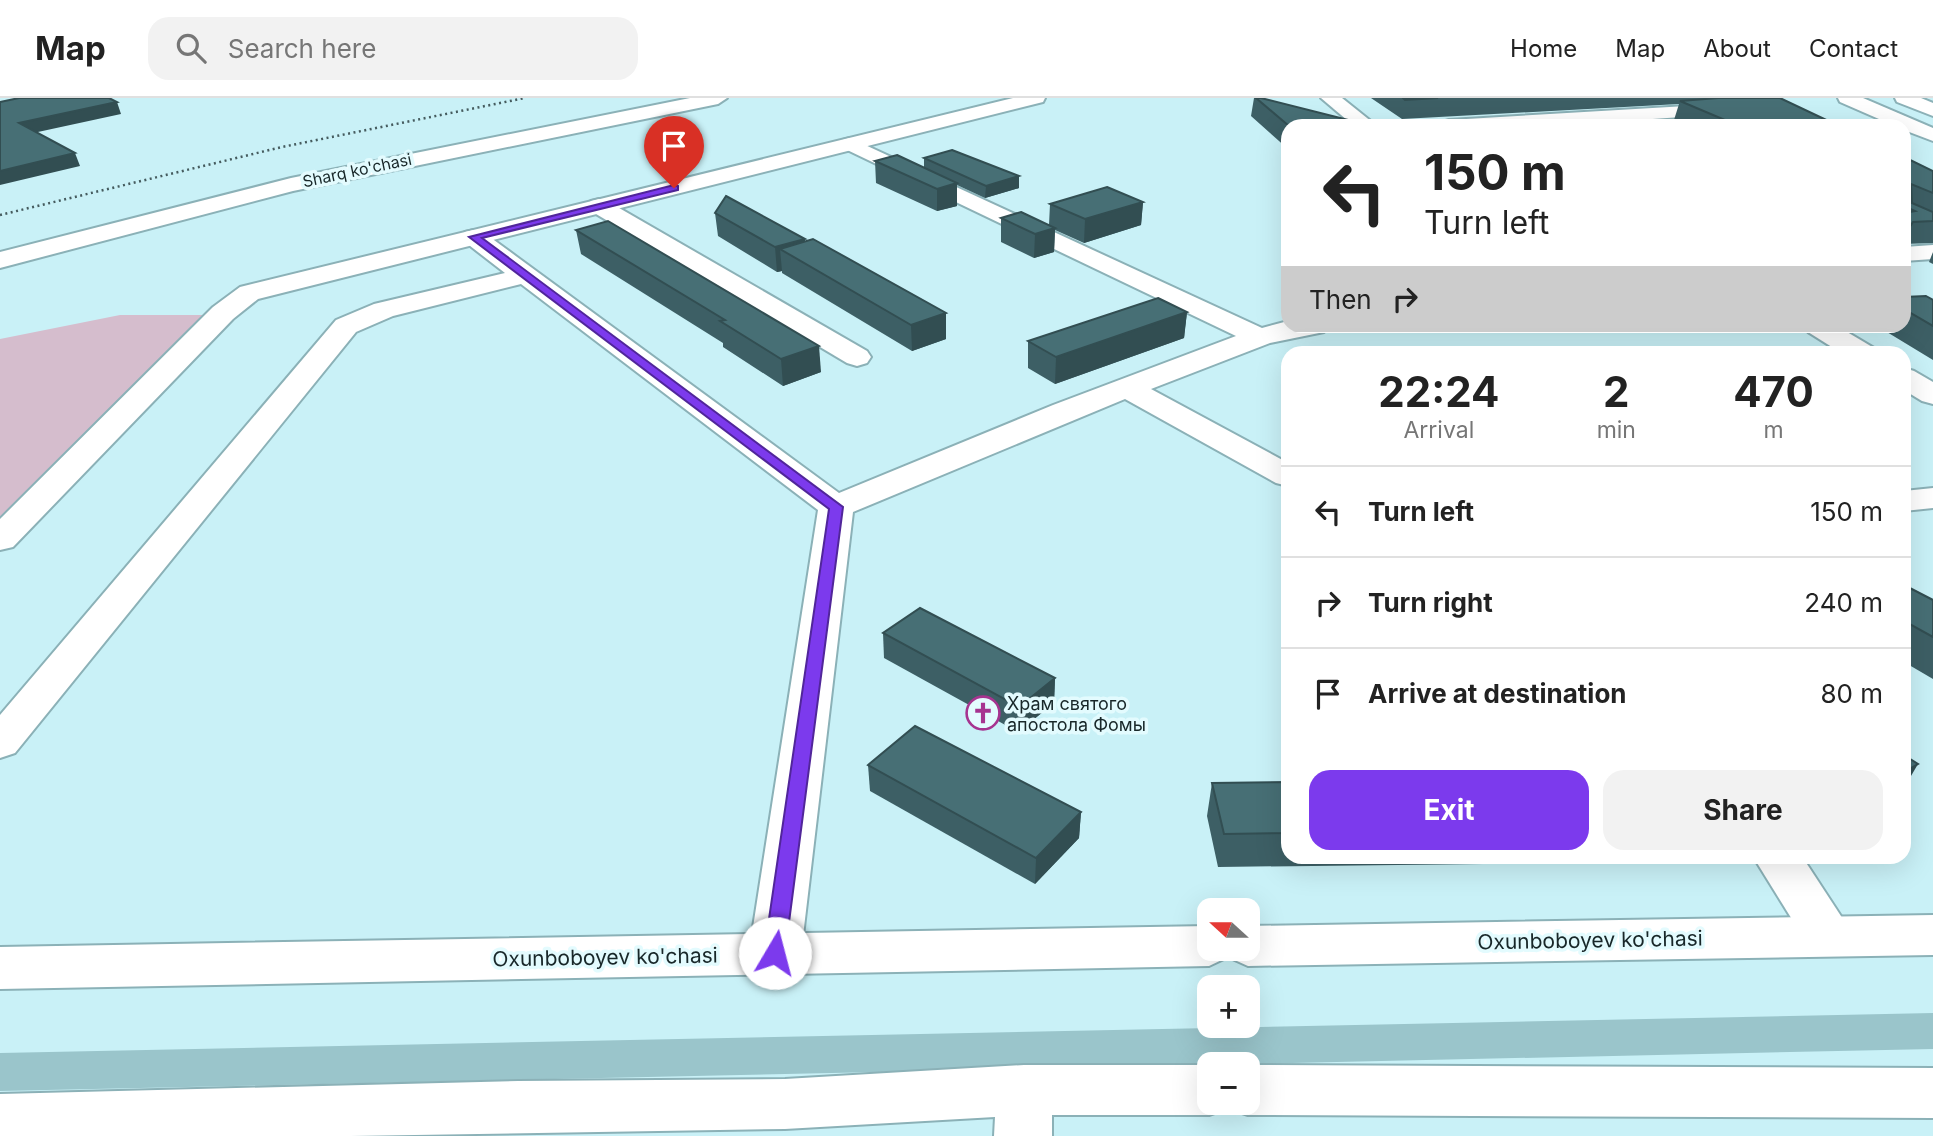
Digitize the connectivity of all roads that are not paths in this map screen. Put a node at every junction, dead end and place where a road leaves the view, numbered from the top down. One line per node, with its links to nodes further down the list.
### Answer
1 (718, 98): 29 (street, Sharq ko'chasi)
2 (1036, 98): 23 (street)
3 (1330, 98): 14 (street)
4 (1544, 98): 13 (street)
5 (1610, 98): 12 (street)
6 (1679, 98): 11 (street)
7 (1903, 98): 10 (street)
8 (1838, 101): 18 (street); 19 (street)
9 (1495, 104): 15 (street)
10 (1933, 110)
11 (1704, 111): 12 (street); 17 (street)
12 (1640, 114): 13 (street)
13 (1578, 118): 16 (street)
14 (1358, 119)
15 (1521, 119)
16 (1560, 119)
17 (1719, 119)
18 (1866, 119)
19 (1888, 119)
20 (1911, 127): 21 (street)
21 (1933, 135)
22 (1911, 141): 24 (street)
23 (850, 144): 25 (street); 33 (street)
24 (1933, 152)
25 (599, 206): 26 (street); 35 (street)
26 (474, 237): 30 (street); 43 (street)
27 (1933, 252): 28 (street)
28 (1911, 254)
29 (0, 260)
30 (527, 275): 42 (street); 44 (street)
31 (1281, 331): 33 (street)
32 (1830, 333): 34 (street)
33 (1260, 337): 37 (street)
34 (1851, 346)
35 (857, 357)
36 (1911, 381): 38 (street)
37 (1127, 388): 39 (street); 42 (street)
38 (1933, 395)
39 (1281, 473)
40 (1933, 498): 41 (street)
41 (1911, 500)
42 (836, 507): 50 (street)
43 (0, 539)
44 (0, 743)
45 (1782, 864): 47 (street)
46 (1933, 935): 47 (street, Oxunboboyev ko'chasi)
47 (1829, 936): 49 (street, Oxunboboyev ko'chasi)
48 (1197, 946): 50 (street, Oxunboboyev ko'chasi)
49 (1260, 946)
50 (775, 953): 51 (street, Oxunboboyev ko'chasi)
51 (0, 968)
52 (1260, 1090): 54 (street)
53 (1197, 1091): 55 (street)
54 (1933, 1093)
55 (1024, 1113): 56 (street)
56 (783, 1120): 58 (street)
57 (0, 1121): 58 (street)
58 (514, 1121)

